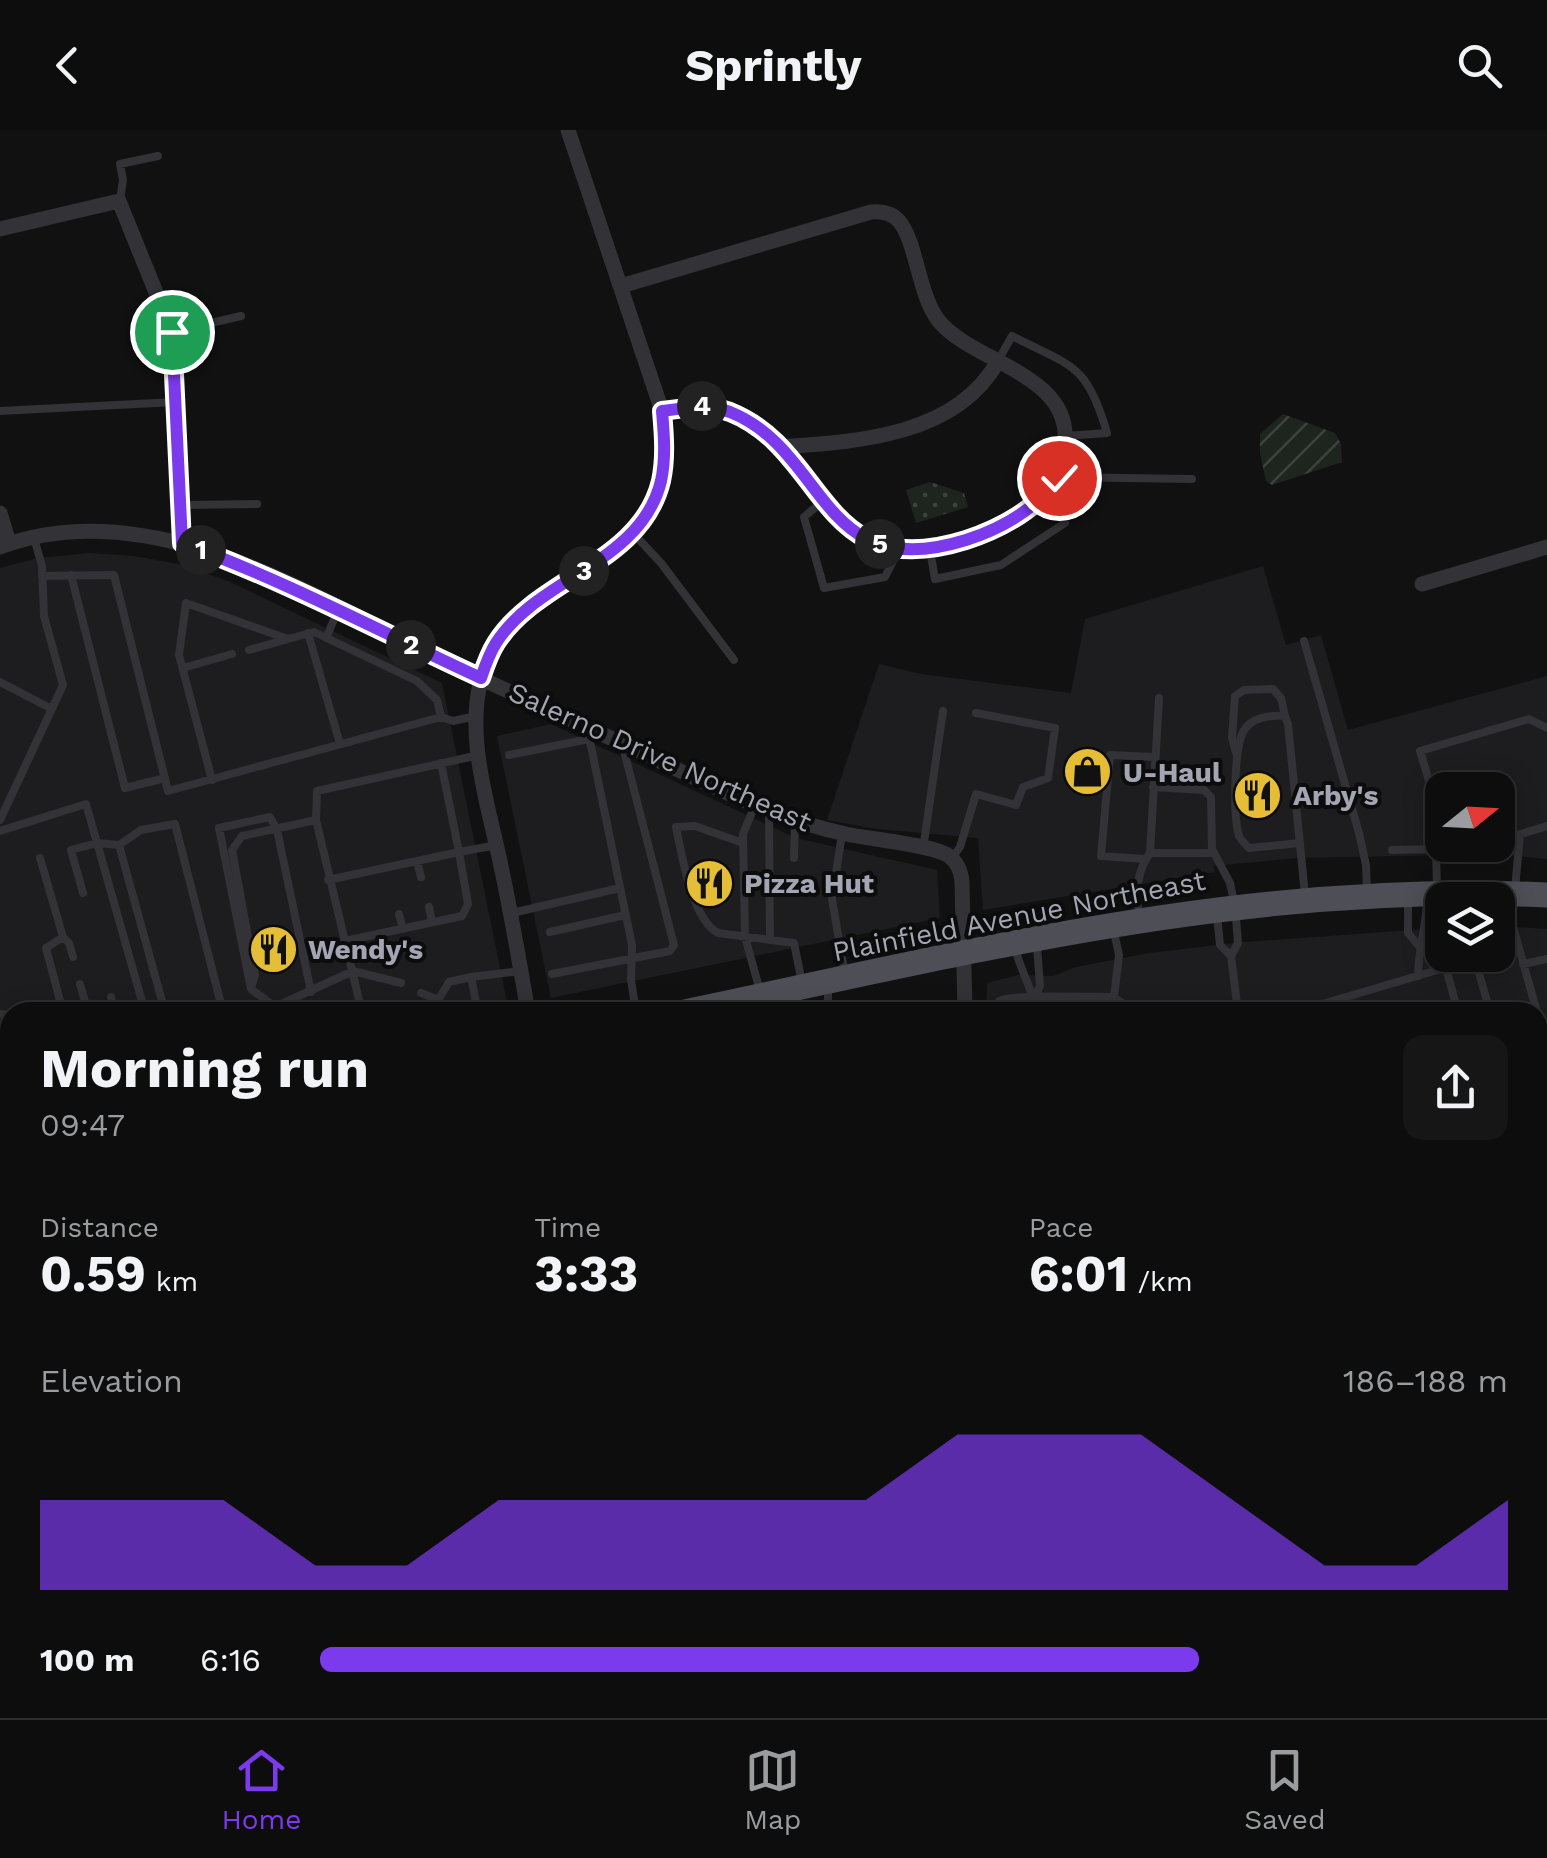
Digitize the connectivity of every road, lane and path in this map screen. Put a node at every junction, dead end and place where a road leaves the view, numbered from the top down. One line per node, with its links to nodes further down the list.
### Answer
1 (568, 130): 5 (street)
2 (158, 156): 3 (lane)
3 (119, 201): 4 (street); 7 (street)
4 (0, 229)
5 (621, 286): 8 (street); 11 (street)
6 (241, 316): 7 (lane)
7 (172, 332): 9 (street)
8 (998, 361): 12 (street); 12 (lane); 13 (street)
9 (175, 402): 10 (lane); 19 (street)
10 (0, 411)
11 (662, 411): 13 (street); 21 (street)
12 (1066, 436): 14 (street)
13 (778, 447): 17 (street)
14 (1059, 478): 15 (lane); 16 (street)
15 (1192, 480)
16 (1047, 494): 27 (street); 27 (lane)
17 (823, 501): 26 (street); 26 (lane)
18 (257, 504): 19 (lane)
19 (180, 505): 23 (street)
20 (0, 514): 24 (street)
21 (632, 532): 38 (lane); 40 (street)
22 (34, 538): 23 (street, Salerno Drive Northeast); 24 (street, Salerno Drive Northeast); 28 (lane)
23 (182, 543): 31 (street, Salerno Drive Northeast)
24 (4, 545)
25 (1547, 547): 30 (street)
26 (899, 549): 27 (street)
27 (930, 550)
28 (42, 576): 29 (lane); 43 (lane)
29 (71, 576): 59 (lane); 59 (lane)
30 (1422, 584)
31 (339, 608): 33 (lane); 40 (street, Salerno Drive Northeast)
32 (308, 633): 33 (lane); 34 (lane); 52 (lane)
33 (326, 638): 48 (lane)
34 (288, 639): 36 (lane); 39 (lane)
35 (1304, 641): 97 (lane)
36 (249, 650)
37 (232, 654): 39 (lane)
38 (734, 660)
39 (183, 668): 60 (lane)
40 (481, 678): 46 (street); 50 (street, Salerno Drive Northeast)
41 (0, 682): 43 (lane)
42 (1159, 698): 55 (lane)
43 (52, 709): 63 (lane)
44 (944, 711): 78 (lane)
45 (976, 713): 85 (lane)
46 (476, 716): 48 (lane); 53 (street)
47 (1285, 716): 56 (lane); 56 (lane); 74 (lane)
48 (441, 717): 52 (lane)
49 (1547, 728): 58 (lane)
50 (588, 733): 51 (street, Salerno Drive Northeast); 54 (lane); 93 (lane)
51 (622, 743): 62 (street, Salerno Drive Northeast); 121 (lane)
52 (340, 744): 60 (lane)
53 (479, 755): 57 (lane); 76 (street)
54 (509, 756)
55 (1154, 757): 61 (lane); 82 (lane)
56 (1238, 760): 74 (lane)
57 (441, 763): 64 (lane); 80 (lane)
58 (1426, 772)
59 (165, 778): 60 (lane)
60 (212, 780)
61 (1153, 787): 81 (lane); 82 (lane)
62 (762, 808): 65 (street, Salerno Drive Northeast); 73 (lane); 113 (lane)
63 (0, 820)
64 (316, 820): 67 (lane); 90 (lane)
65 (795, 820): 69 (street, Salerno Drive Northeast); 84 (lane)
66 (1547, 826): 70 (lane)
67 (277, 830): 134 (lane); 134 (lane); 135 (lane)
68 (0, 831): 72 (lane)
69 (842, 834): 78 (street, Salerno Drive Northeast); 131 (lane)
70 (1520, 834): 71 (lane); 92 (lane)
71 (1515, 836)
72 (97, 843): 75 (lane); 95 (lane); 144 (lane)
73 (743, 843): 112 (lane); 112 (lane)
74 (1300, 843): 99 (lane)
75 (119, 845): 145 (lane); 146 (lane)
76 (497, 845): 80 (lane); 102 (street)
77 (1425, 848): 79 (lane)
78 (923, 849): 85 (street, Salerno Drive Northeast)
79 (1392, 850)
80 (459, 852): 86 (lane); 106 (lane)
81 (1214, 853): 82 (lane); 101 (lane)
82 (1148, 856): 105 (lane)
83 (40, 858): 111 (lane)
84 (794, 858)
85 (952, 858): 117 (street)
86 (417, 861): 88 (lane); 89 (lane)
87 (1435, 862): 94 (lane)
88 (388, 867): 90 (lane); 91 (lane)
89 (421, 877)
90 (328, 880): 115 (lane)
91 (392, 882)
92 (1515, 884)
93 (620, 888): 102 (lane); 104 (lane)
94 (1424, 893): 97 (main road, Plainfield Avenue Northeast); 116 (lane); 116 (lane)
95 (83, 894)
96 (1515, 894): 98 (main road, Plainfield Avenue Northeast)
97 (1367, 895): 99 (main road, Plainfield Avenue Northeast)
98 (1547, 895)
99 (1306, 900): 101 (main road, Plainfield Avenue Northeast)
100 (428, 907): 106 (lane)
101 (1226, 907): 105 (main road, Plainfield Avenue Northeast); 118 (lane); 118 (lane)
102 (510, 913): 123 (street)
103 (399, 914): 108 (lane)
104 (625, 915): 109 (lane); 121 (lane)
105 (1139, 919): 107 (main road, Plainfield Avenue Northeast)
106 (432, 922): 108 (lane)
107 (1112, 923): 114 (main road, Plainfield Avenue Northeast); 137 (lane)
108 (403, 928): 115 (lane)
109 (550, 932)
110 (1515, 933): 122 (lane)
111 (62, 937): 119 (lane); 141 (lane)
112 (745, 937): 113 (lane); 154 (lane)
113 (770, 940): 131 (lane)
114 (1025, 940): 117 (main road, Plainfield Avenue Northeast); 140 (lane); 140 (lane)
115 (345, 941): 124 (lane)
116 (1418, 945): 129 (lane)
117 (964, 953): 131 (main road, Plainfield Avenue Northeast); 157 (street)
118 (1231, 956): 160 (lane)
119 (73, 957)
120 (1547, 958): 122 (lane)
121 (633, 959): 128 (lane); 153 (lane)
122 (1524, 964): 164 (lane)
123 (521, 970): 130 (lane); 152 (street)
124 (353, 971): 133 (lane); 135 (lane); 149 (lane)
125 (1432, 972): 129 (lane)
126 (1447, 972): 162 (lane)
127 (1479, 972): 163 (lane)
128 (552, 974)
129 (1418, 976): 161 (lane)
130 (471, 977): 139 (lane); 151 (lane)
131 (826, 983): 155 (main road, Plainfield Avenue Northeast); 156 (lane)
132 (80, 984): 142 (lane)
133 (401, 984)
134 (250, 989): 147 (lane)
135 (311, 992): 148 (lane)
136 (421, 993): 139 (lane)
137 (1114, 996): 140 (lane); 159 (lane)
138 (111, 997): 143 (lane)
139 (436, 999): 150 (lane)
140 (1034, 999): 158 (lane)
141 (60, 1002)
142 (85, 1002)
143 (112, 1002)
144 (142, 1002)
145 (162, 1002)
146 (221, 1002)
147 (265, 1002)
148 (291, 1002)
149 (357, 1002)
150 (435, 1002)
151 (476, 1002)
152 (526, 1002)
153 (634, 1002)
154 (748, 1002)
155 (752, 1002)
156 (827, 1002)
157 (964, 1002)
158 (1002, 1002)
159 (1121, 1002)
160 (1237, 1002)
161 (1329, 1002)
162 (1455, 1002)
163 (1487, 1002)
164 (1534, 1002)

